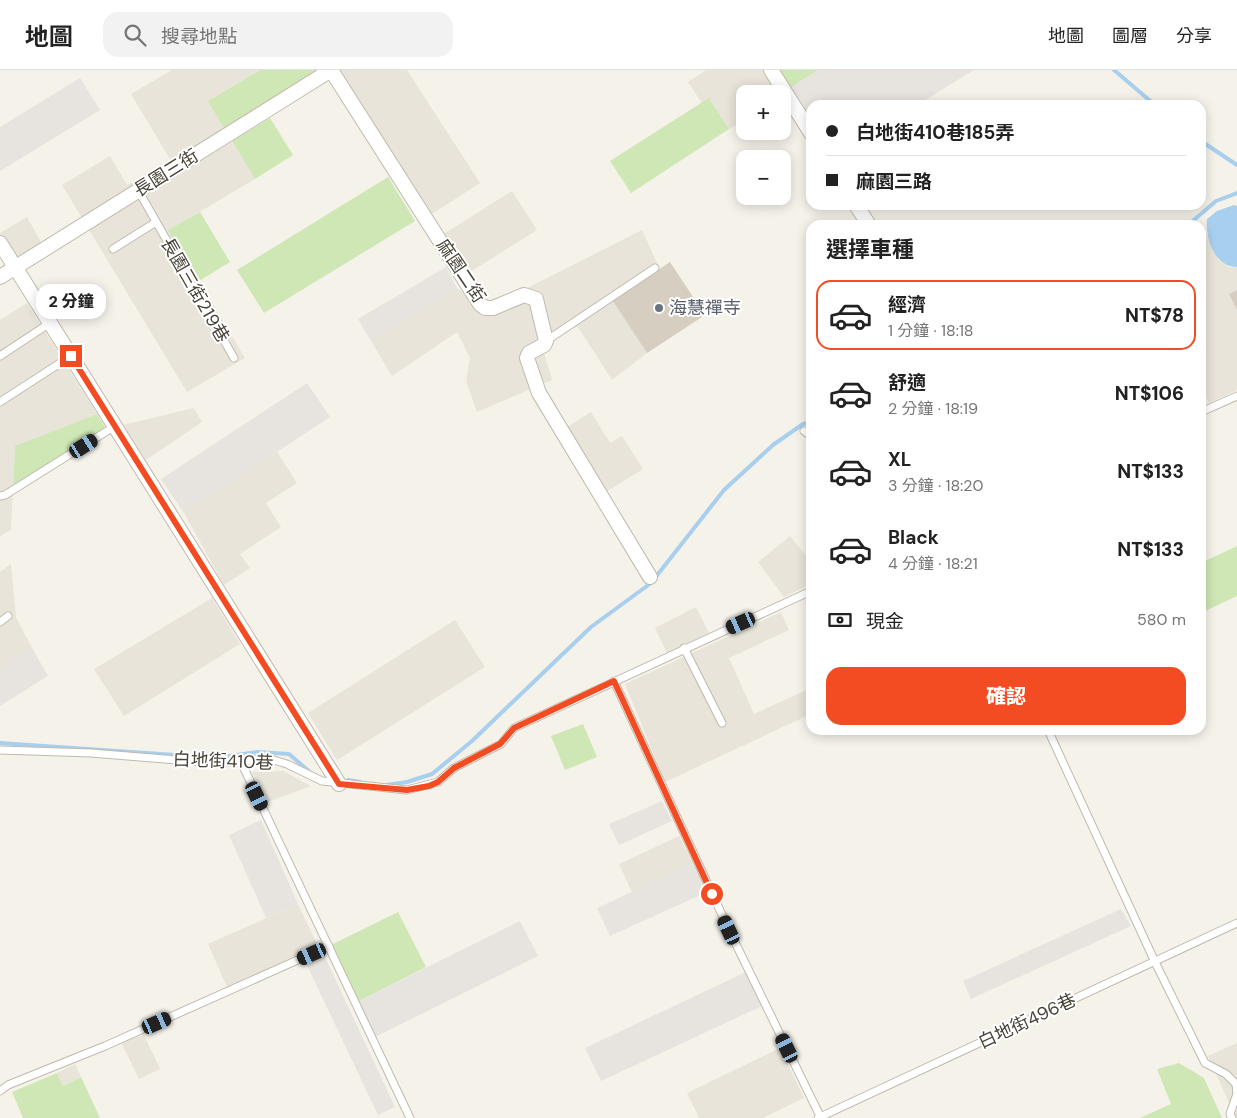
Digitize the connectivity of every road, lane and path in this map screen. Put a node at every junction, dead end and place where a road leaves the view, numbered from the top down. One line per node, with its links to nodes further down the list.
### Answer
1 (331, 70): 4 (street, 長園三街); 12 (street, 麻園二街)
2 (771, 70): 3 (street)
3 (806, 125)
4 (138, 190): 5 (lane, 長園三街219巷); 8 (street, 長園三街)
5 (156, 222): 7 (lane, 長園三街219巷); 15 (lane, 長園三街219巷)
6 (0, 243): 8 (street)
7 (113, 249)
8 (15, 267): 10 (street, 長園三街); 11 (street)
9 (655, 268): 12 (lane)
10 (0, 277)
11 (50, 323): 13 (lane); 14 (street)
12 (546, 340): 21 (street)
13 (0, 356)
14 (71, 356): 17 (lane); 19 (street)
15 (234, 358)
16 (1237, 396): 18 (lane)
17 (0, 402)
18 (1206, 410)
19 (116, 426): 20 (lane); 31 (street)
20 (0, 496)
21 (650, 577)
22 (806, 593): 25 (lane, 白地街410巷)
23 (8, 616): 24 (lane)
24 (0, 622)
25 (684, 648): 26 (lane, 白地街410巷); 27 (lane)
26 (614, 681): 31 (lane, 白地街410巷); 36 (lane)
27 (722, 723)
28 (1050, 735): 34 (lane)
29 (0, 750): 30 (lane, 白地街410巷)
30 (242, 762): 31 (lane, 白地街410巷); 33 (lane)
31 (339, 784)
32 (1237, 923): 34 (lane, 白地街496巷)
33 (329, 946): 35 (lane); 37 (lane)
34 (1156, 962): 36 (lane, 白地街496巷); 38 (lane)
35 (0, 1091)
36 (819, 1117)
37 (410, 1118)
38 (1232, 1118)

